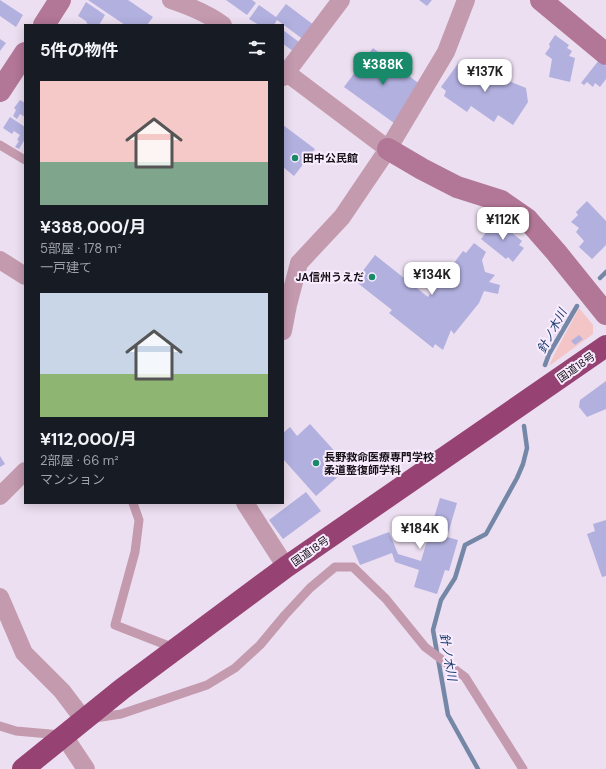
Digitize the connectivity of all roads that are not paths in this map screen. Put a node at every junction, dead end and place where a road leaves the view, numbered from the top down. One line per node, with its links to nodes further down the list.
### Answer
1 (60, 0): 6 (street)
2 (171, 0): 7 (street)
3 (341, 0): 10 (street)
4 (466, 0): 13 (street)
5 (541, 0): 8 (street)
6 (45, 24)
7 (222, 24)
8 (606, 54)
9 (24, 55): 11 (street)
10 (284, 73): 13 (street)
11 (0, 91)
12 (0, 145): 14 (lane)
13 (388, 149): 17 (street); 18 (street)
14 (24, 159)
15 (0, 260): 16 (street)
16 (24, 275)
17 (606, 314)
18 (284, 326)
19 (606, 346): 24 (highway, 国道18号)
20 (24, 472): 21 (street)
21 (0, 496)
22 (133, 504): 26 (lane)
23 (246, 504): 24 (street)
24 (286, 567): 26 (highway, 国道18号)
25 (0, 600): 27 (street)
26 (176, 649): 27 (highway, 国道18号)
27 (84, 720): 29 (highway, 国道18号); 32 (lane)
28 (0, 726): 29 (lane)
29 (64, 736): 30 (highway, 国道18号); 31 (street)
30 (23, 769)
31 (86, 769)
32 (523, 769)

